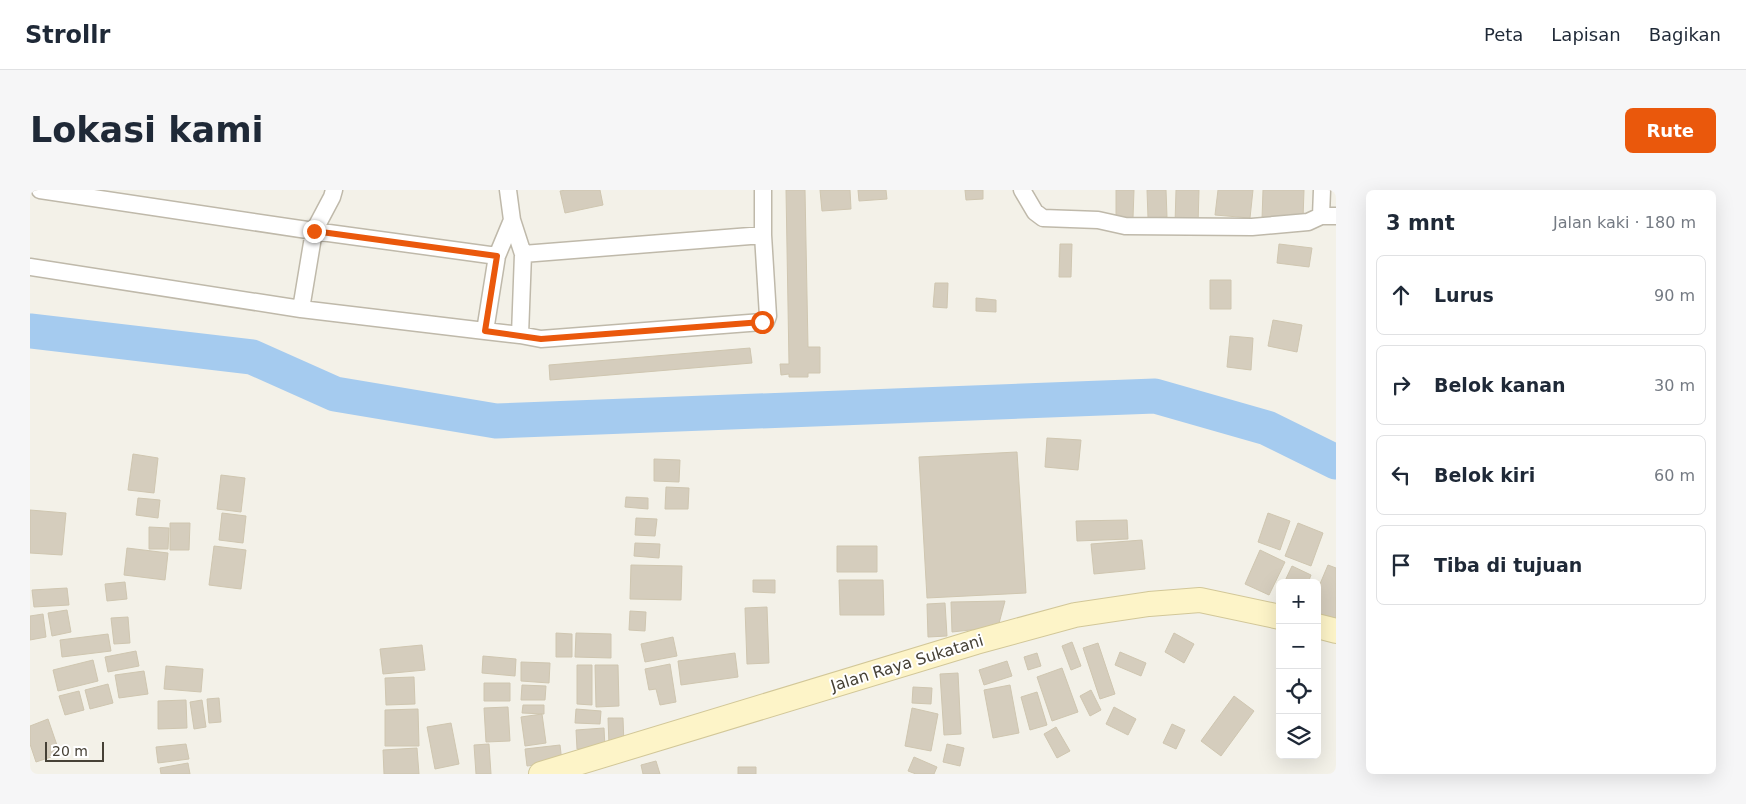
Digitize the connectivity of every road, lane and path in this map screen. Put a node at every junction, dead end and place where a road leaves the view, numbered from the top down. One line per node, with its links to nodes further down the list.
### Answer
1 (40, 190): 9 (street)
2 (334, 190): 9 (street)
3 (508, 190): 8 (street)
4 (763, 190): 10 (street)
5 (1022, 190): 7 (street)
6 (1322, 190): 7 (street)
7 (1328, 216)
8 (512, 220): 11 (street); 12 (street)
9 (314, 231): 12 (street); 14 (street)
10 (763, 235): 11 (street); 16 (street)
11 (523, 254): 16 (street)
12 (497, 256): 15 (street)
13 (30, 267): 14 (street)
14 (301, 309): 15 (street)
15 (485, 331): 16 (street)
16 (520, 335)
17 (1276, 617): 20 (main road, Jalan Raya Sukatani)
18 (1321, 627): 19 (main road)
19 (1336, 631)
20 (541, 774)

